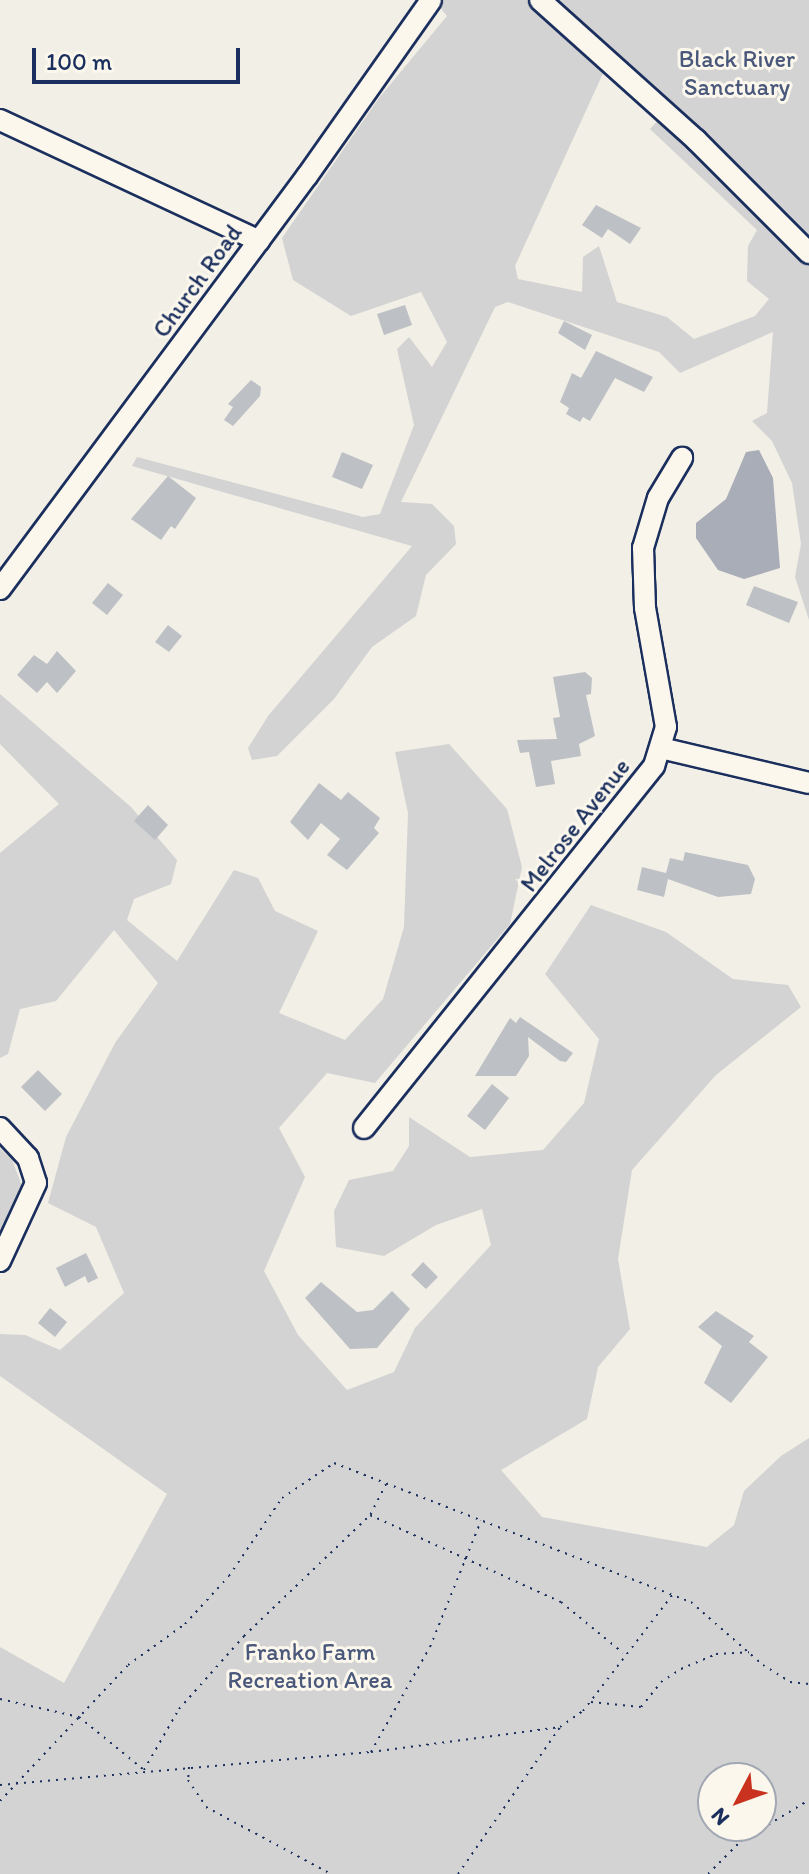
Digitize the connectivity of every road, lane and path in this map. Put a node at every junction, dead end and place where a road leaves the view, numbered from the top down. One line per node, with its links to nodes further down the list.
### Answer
1 (431, 0): 4 (street, Church Road)
2 (540, 0): 5 (street)
3 (0, 120): 4 (street)
4 (259, 241): 7 (street, Church Road)
5 (809, 253)
6 (682, 458): 8 (street, Melrose Avenue)
7 (0, 589)
8 (661, 748): 9 (street); 11 (street, Melrose Avenue)
9 (809, 783)
10 (0, 1128): 12 (street)
11 (364, 1128)
12 (0, 1261)
13 (386, 1483): 14 (path); 15 (path); 23 (path)
14 (370, 1515): 16 (path); 27 (path)
15 (481, 1520): 16 (path); 17 (path)
16 (468, 1560): 19 (path); 25 (path)
17 (673, 1594): 18 (path); 19 (path)
18 (749, 1652): 20 (path); 22 (path)
19 (624, 1655): 22 (path)
20 (809, 1684)
21 (0, 1699): 23 (path)
22 (590, 1701): 24 (path)
23 (79, 1717): 27 (path); 28 (path)
24 (560, 1727): 25 (path); 33 (path)
25 (371, 1752): 26 (path)
26 (189, 1766): 27 (path); 32 (path)
27 (144, 1770): 28 (path)
28 (16, 1784): 29 (path); 31 (path)
29 (0, 1785)
30 (809, 1800): 34 (path)
31 (0, 1801)
32 (331, 1874)
33 (458, 1874)
34 (708, 1874)

